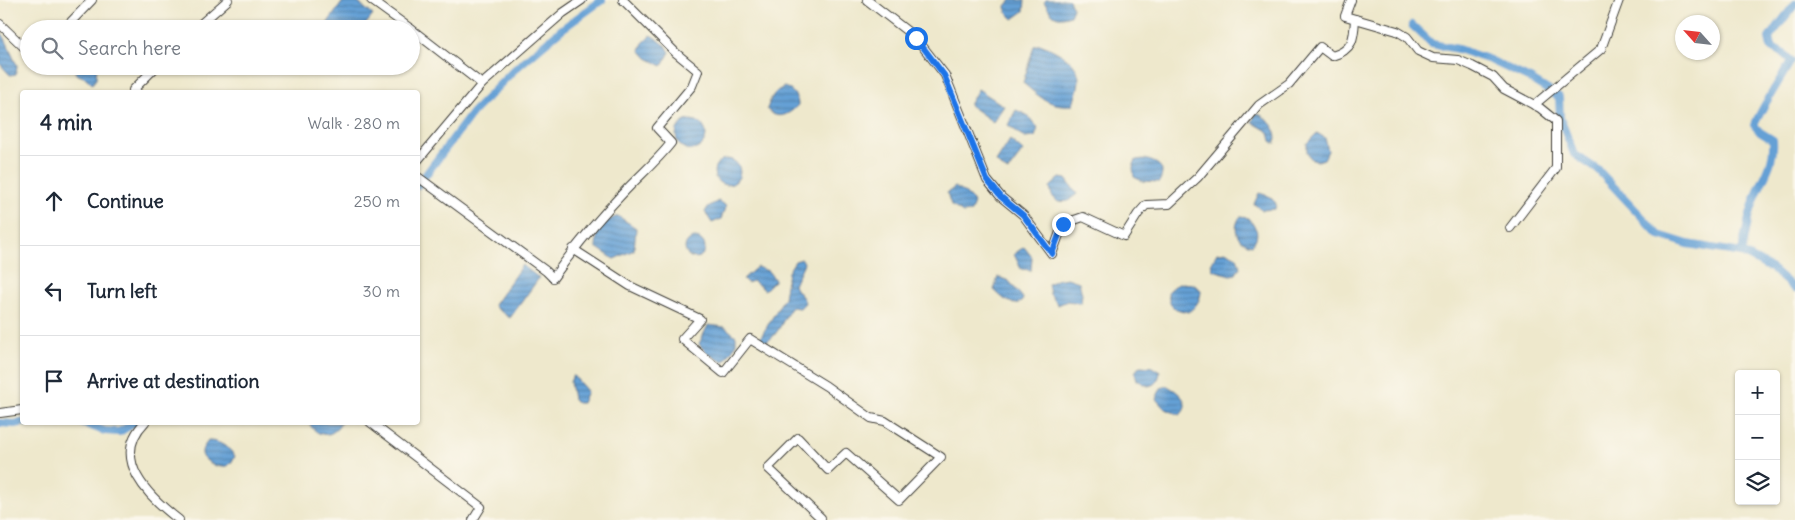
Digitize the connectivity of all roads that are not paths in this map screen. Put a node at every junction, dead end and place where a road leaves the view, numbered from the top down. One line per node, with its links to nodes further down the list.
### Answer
1 (92, 0): 9 (street)
2 (228, 0): 10 (street)
3 (371, 0): 11 (street)
4 (582, 0): 17 (street)
5 (623, 0): 23 (street)
6 (867, 0): 12 (street)
7 (1352, 0): 12 (street)
8 (1619, 0): 19 (street)
9 (73, 20)
10 (205, 20)
11 (399, 20)
12 (1355, 20): 19 (street)
13 (0, 24): 15 (street)
14 (420, 36): 17 (street)
15 (20, 43)
16 (149, 75): 18 (street)
17 (482, 84): 20 (street)
18 (136, 90)
19 (1534, 105): 22 (street)
20 (420, 158)
21 (420, 178): 23 (street)
22 (1510, 228)
23 (573, 249): 28 (street)
24 (20, 410): 25 (street)
25 (0, 413)
26 (142, 425): 29 (street)
27 (374, 425): 30 (street)
28 (821, 518)
29 (179, 520)
30 (473, 520)

